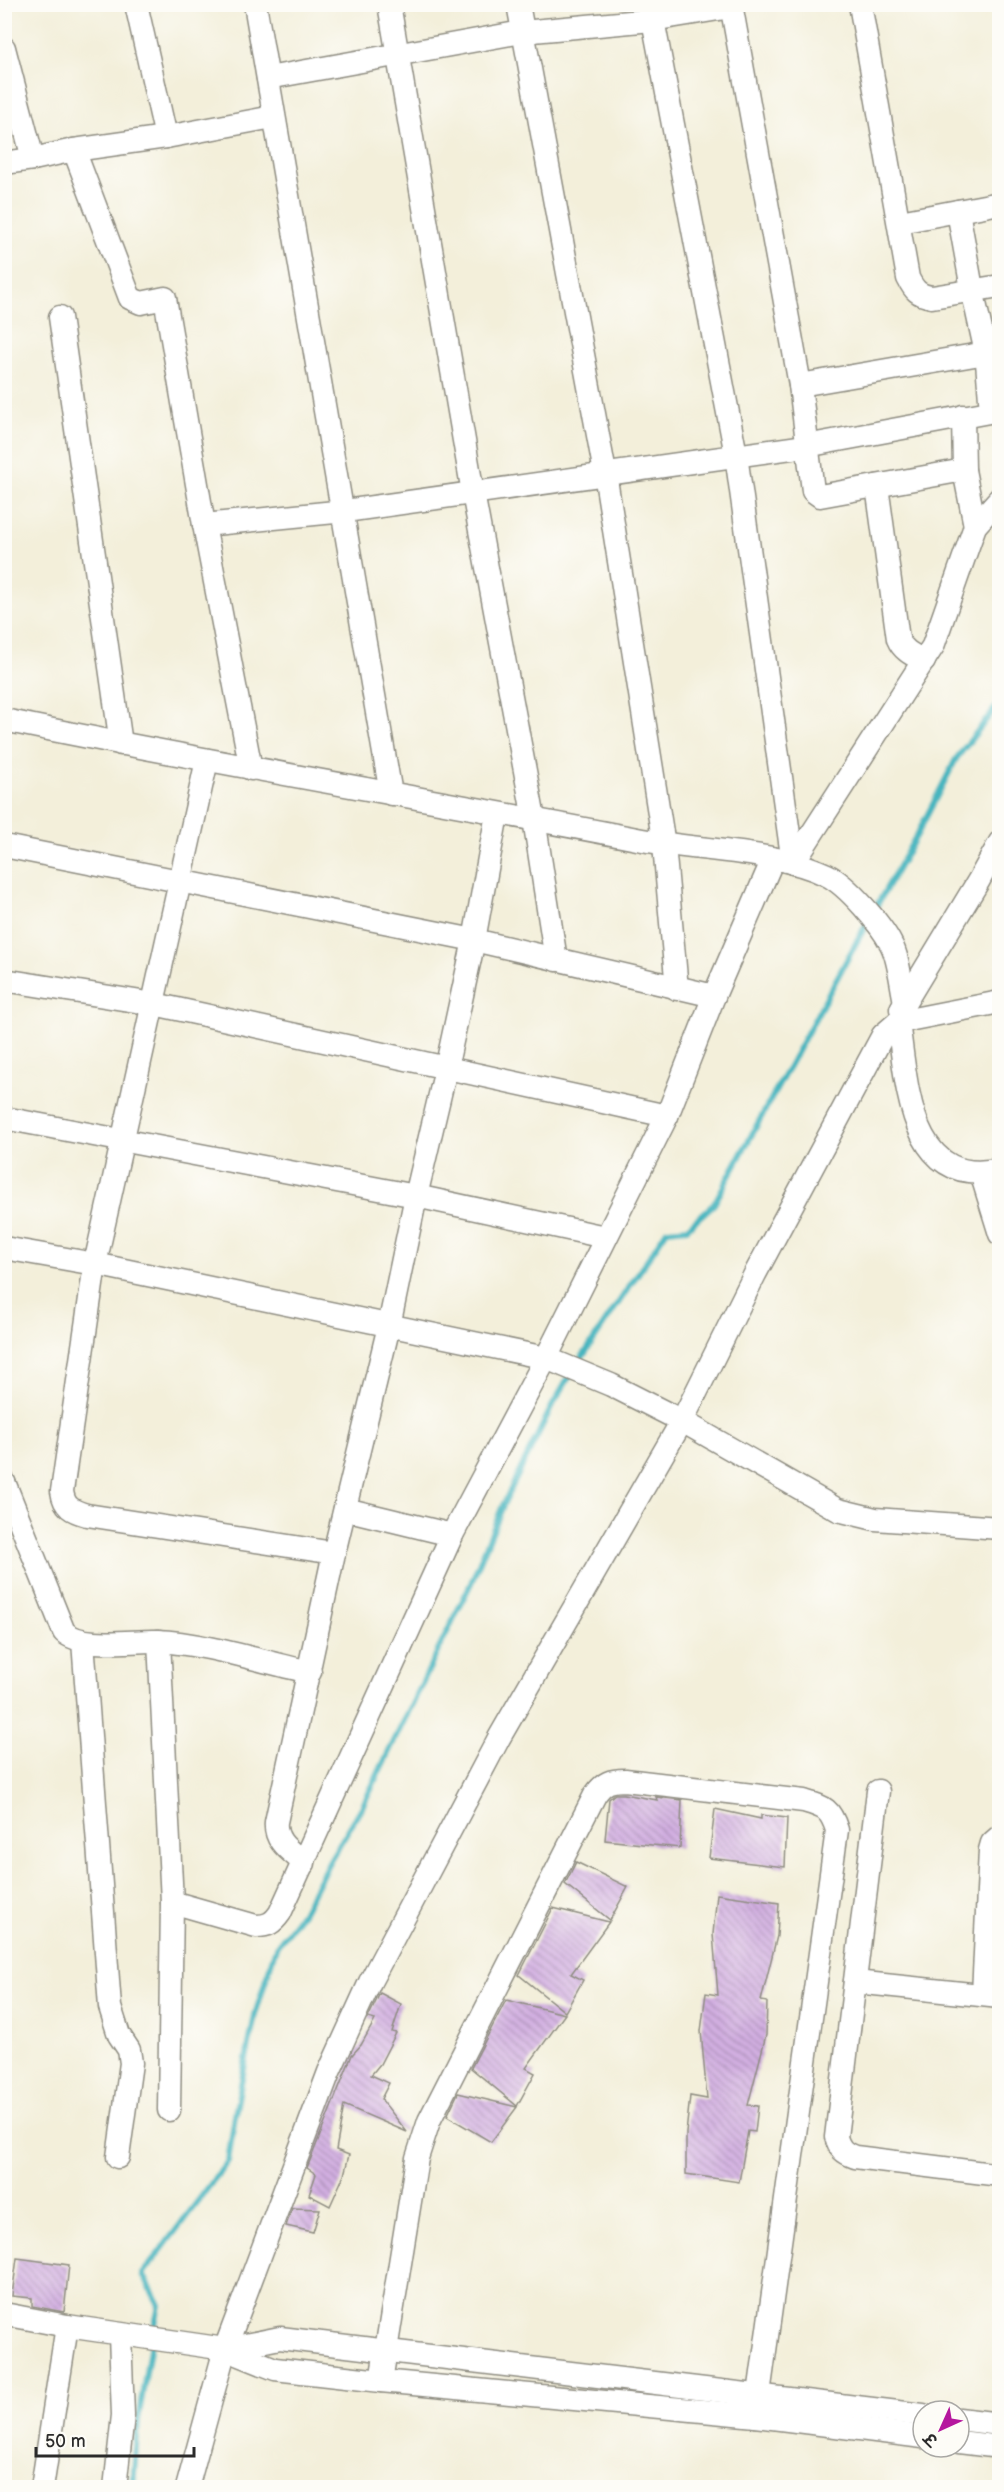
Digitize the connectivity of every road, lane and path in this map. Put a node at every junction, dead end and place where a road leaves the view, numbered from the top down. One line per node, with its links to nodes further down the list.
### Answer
1 (136, 4): 13 (street)
2 (255, 4): 11 (street)
3 (389, 4): 10 (street)
4 (518, 4): 8 (street)
5 (860, 4): 19 (street)
6 (731, 6): 7 (street); 24 (street)
7 (651, 12): 8 (street); 28 (street)
8 (522, 32): 10 (street); 30 (street)
9 (4, 48): 15 (street)
10 (398, 54): 11 (street); 32 (street)
11 (268, 78): 12 (street)
12 (273, 117): 13 (street); 34 (street)
13 (166, 137): 14 (street)
14 (74, 150): 15 (street); 35 (street)
15 (33, 159): 16 (street)
16 (4, 163)
17 (999, 203): 18 (street)
18 (958, 211): 19 (street); 21 (street)
19 (900, 222): 21 (street)
20 (999, 286): 21 (street)
21 (972, 289): 23 (street)
22 (60, 317): 39 (street)
23 (991, 358): 24 (street); 25 (street)
24 (800, 385): 27 (street)
25 (995, 410): 26 (street)
26 (963, 416): 27 (street); 29 (street)
27 (806, 446): 28 (street); 31 (street)
28 (736, 455): 30 (street); 48 (street)
29 (964, 470): 31 (street); 36 (street)
30 (605, 473): 32 (street); 46 (street)
31 (877, 486): 37 (street)
32 (473, 493): 34 (street); 44 (street)
33 (999, 498): 36 (street)
34 (345, 511): 35 (street); 42 (street)
35 (204, 525): 41 (street)
36 (975, 526): 37 (street)
37 (924, 661): 48 (street)
38 (4, 720): 39 (street)
39 (121, 744): 40 (street)
40 (207, 760): 41 (street); 49 (street)
41 (251, 769): 42 (street)
42 (391, 794): 43 (street)
43 (497, 814): 44 (street); 50 (street)
44 (534, 819): 46 (street); 51 (street)
45 (999, 842): 57 (street)
46 (664, 845): 48 (street); 53 (street)
47 (4, 846): 49 (street)
48 (783, 861): 54 (street); 57 (street)
49 (181, 880): 50 (street); 56 (street)
50 (474, 940): 51 (street); 58 (street)
51 (556, 960): 53 (street)
52 (4, 980): 56 (street)
53 (677, 989): 54 (street)
54 (714, 996): 59 (street)
55 (999, 1002): 57 (street)
56 (154, 1004): 58 (street); 61 (street)
57 (897, 1017): 62 (street); 70 (street)
58 (446, 1069): 59 (street); 63 (street)
59 (666, 1116): 65 (street)
60 (4, 1119): 61 (street)
61 (122, 1141): 63 (street); 67 (street)
62 (990, 1171): 64 (street)
63 (416, 1196): 65 (street); 68 (street)
64 (999, 1234)
65 (605, 1237): 69 (street)
66 (4, 1248): 67 (street)
67 (95, 1264): 68 (street); 75 (street)
68 (389, 1326): 69 (street); 72 (street)
69 (556, 1362): 70 (street); 74 (street)
70 (682, 1421): 73 (street); 91 (street)
71 (4, 1482): 76 (street)
72 (345, 1509): 74 (street); 75 (street)
73 (999, 1523)
74 (452, 1535): 81 (street)
75 (334, 1553): 78 (street)
76 (83, 1641): 77 (street); 86 (street)
77 (159, 1641): 78 (street); 82 (street)
78 (310, 1672): 81 (street)
79 (878, 1791): 83 (street)
80 (999, 1836): 84 (street)
81 (304, 1863): 82 (street)
82 (172, 1902): 85 (street)
83 (855, 1982): 84 (street); 87 (street)
84 (991, 1996)
85 (170, 2110)
86 (118, 2157)
87 (999, 2175)
88 (4, 2314): 89 (street)
89 (67, 2326): 90 (street); 101 (street)
90 (125, 2335): 91 (street); 102 (street)
91 (225, 2349): 92 (street); 93 (street); 103 (street)
92 (386, 2351): 93 (street); 94 (street); 94 (street)
93 (381, 2381): 94 (street)
94 (758, 2406): 95 (street); 98 (street)
95 (911, 2414)
96 (971, 2420): 97 (street)
97 (999, 2424)
98 (911, 2435)
99 (971, 2443): 100 (street)
100 (999, 2446)
101 (42, 2487)
102 (115, 2487)
103 (187, 2487)

